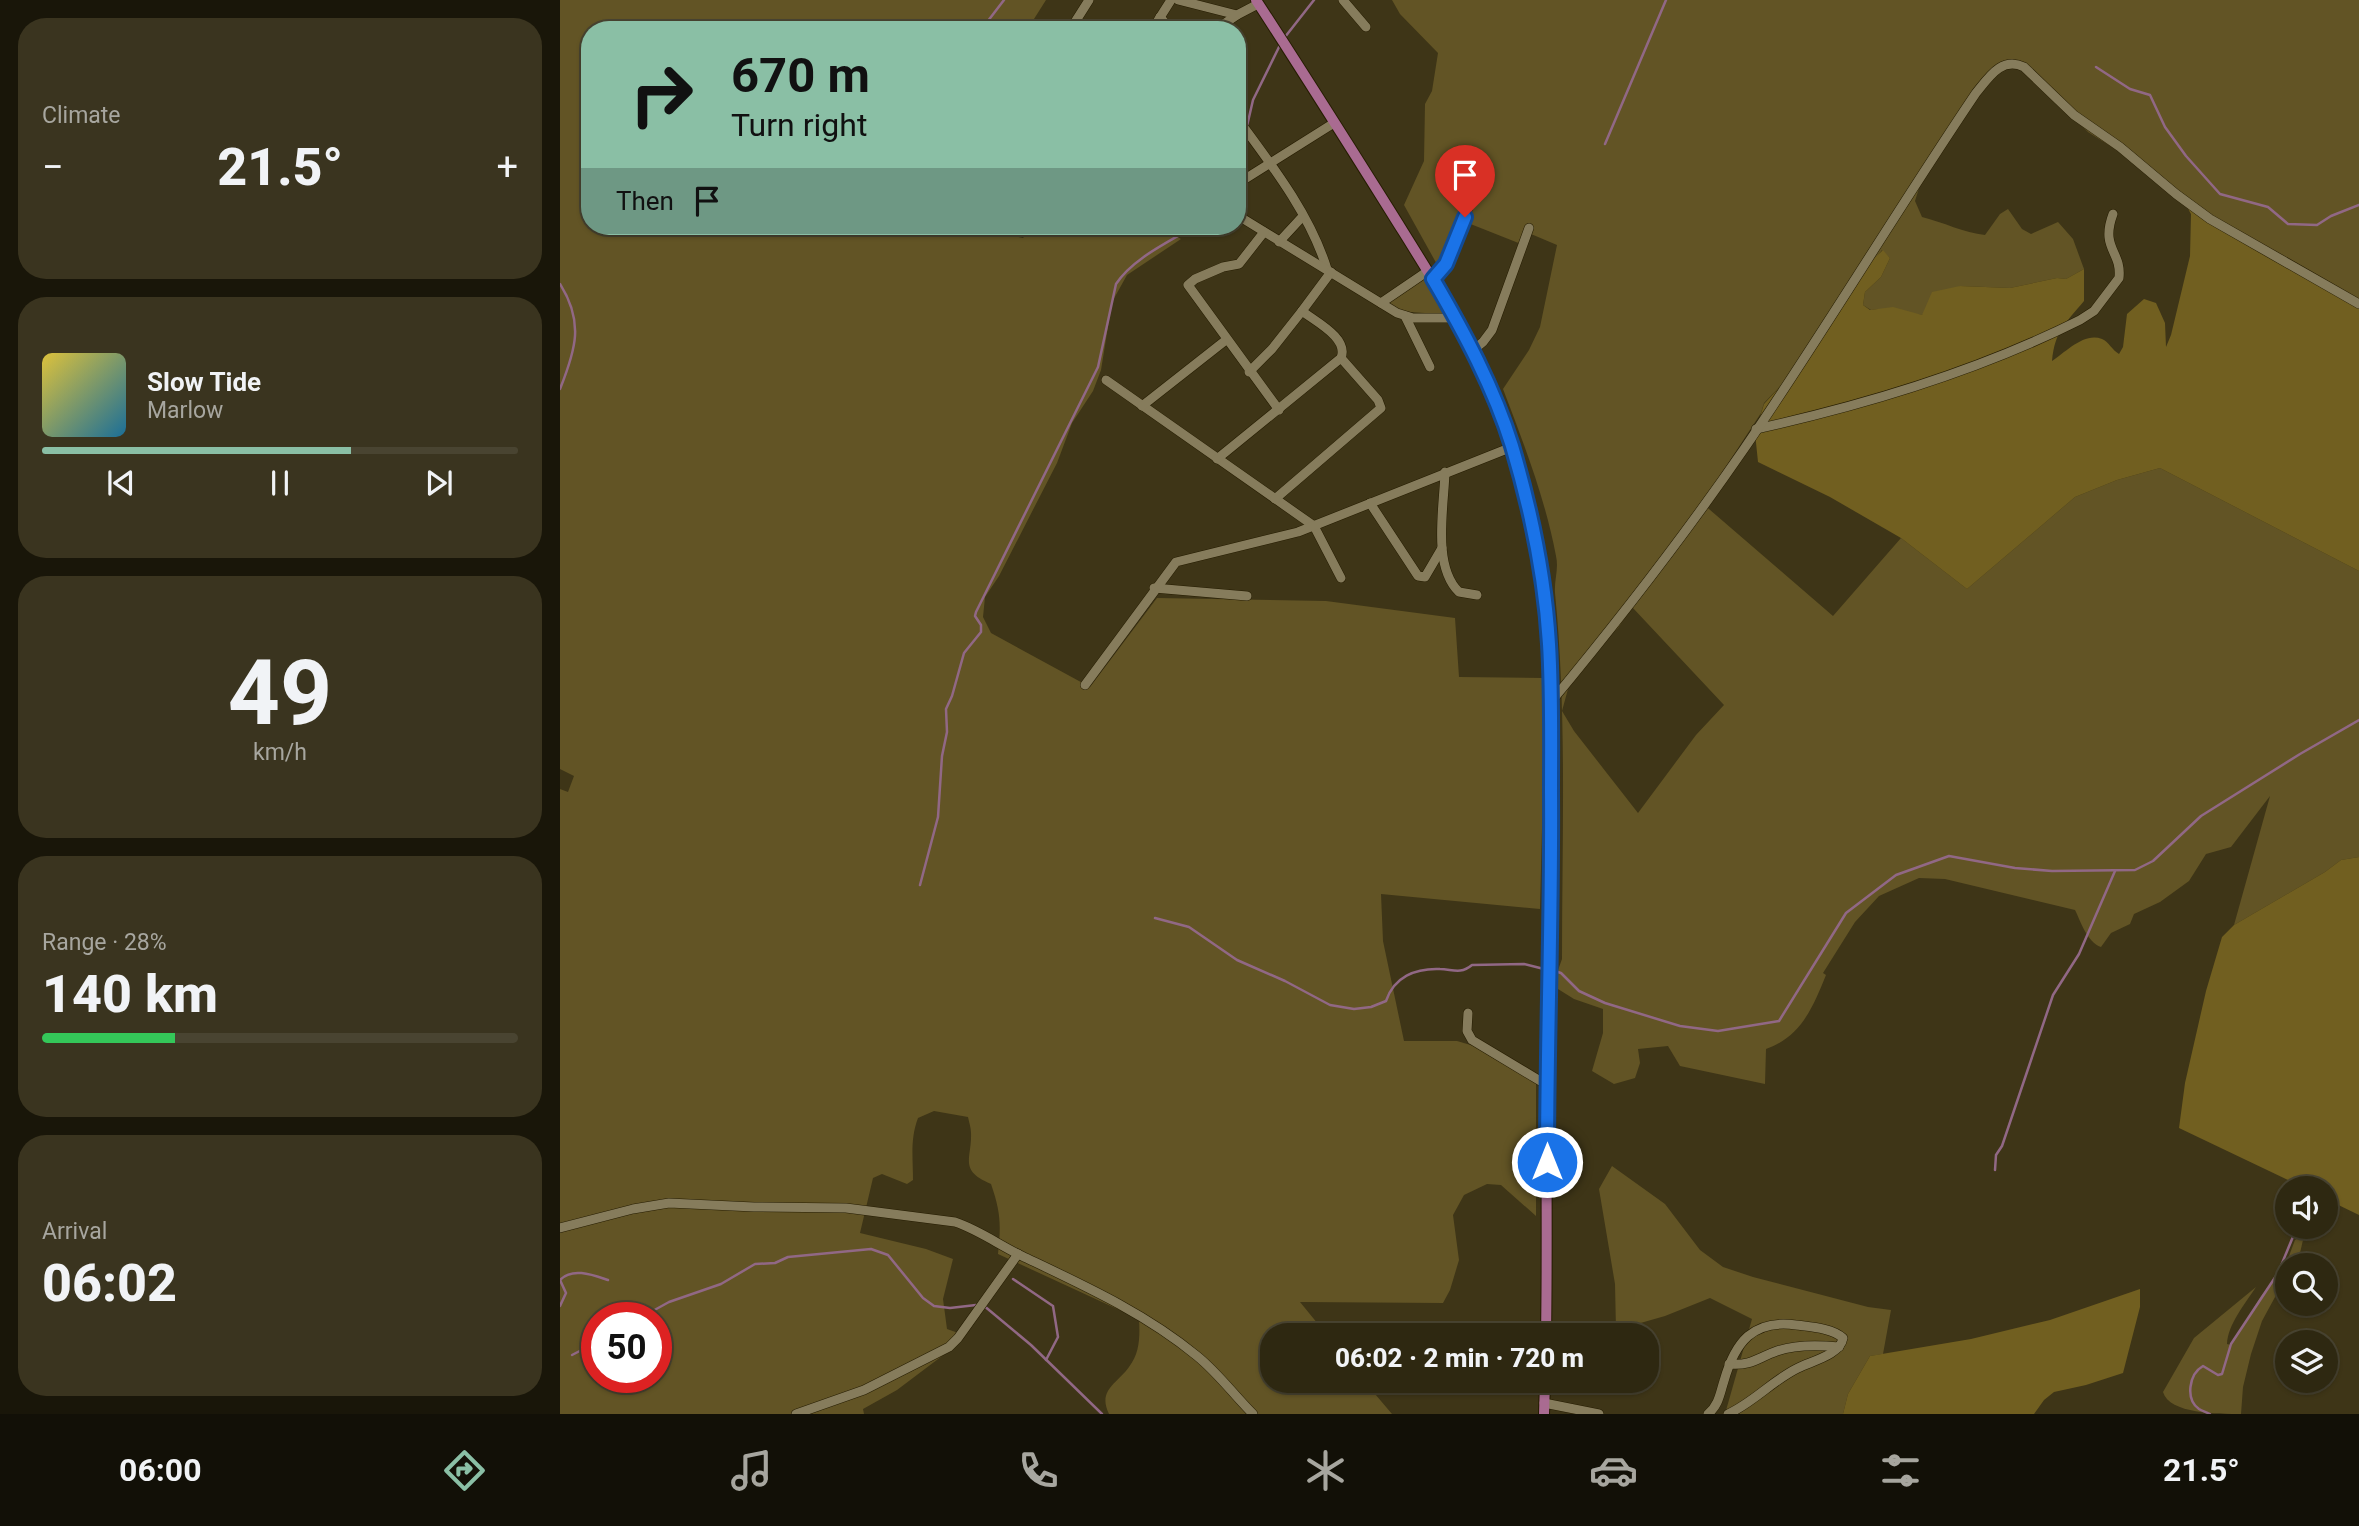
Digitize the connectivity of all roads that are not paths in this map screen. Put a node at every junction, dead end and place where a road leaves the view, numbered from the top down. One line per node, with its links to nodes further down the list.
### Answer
1 (1089, 0): 8 (street)
2 (1171, 0): 7 (street)
3 (1178, 0): 6 (street)
4 (1343, 0): 12 (street)
5 (1257, 2): 6 (street); 13 (main road)
6 (1237, 15): 11 (street)
7 (1160, 17): 9 (street); 10 (street)
8 (1075, 21)
9 (1158, 21)
10 (1163, 21)
11 (1228, 21)
12 (1366, 27)
13 (1334, 123): 15 (street); 25 (main road)
14 (1246, 130): 15 (street)
15 (1270, 163): 16 (street); 19 (street)
16 (1246, 178)
17 (1472, 198): 25 (street)
18 (2113, 214): 39 (street)
19 (1303, 216): 23 (street); 24 (street)
20 (1246, 221): 22 (street)
21 (1529, 228): 32 (street)
22 (1264, 232): 23 (street); 31 (street)
23 (1279, 242): 24 (street)
24 (1329, 270): 26 (street); 28 (street)
25 (1430, 275): 26 (street); 30 (main road)
26 (1381, 303): 29 (street)
27 (2359, 304): 39 (street)
28 (1302, 311): 33 (street); 35 (street)
29 (1405, 316): 30 (street); 34 (street)
30 (1455, 318): 32 (main road)
31 (1226, 340): 35 (street); 37 (street)
32 (1472, 351): 40 (main road)
33 (1342, 358): 38 (street); 43 (street)
34 (1430, 368)
35 (1250, 372): 38 (street)
36 (1106, 380): 37 (street)
37 (1142, 406): 41 (street)
38 (1279, 410): 41 (street)
39 (1756, 429): 52 (street)
40 (1512, 447): 42 (street); 52 (main road)
41 (1217, 459): 43 (street)
42 (1445, 472): 44 (street); 46 (street)
43 (1275, 499): 45 (street)
44 (1370, 503): 45 (street); 46 (street)
45 (1314, 526): 47 (street); 48 (street)
46 (1442, 548): 49 (street)
47 (1341, 578)
48 (1154, 588): 50 (street); 51 (street)
49 (1477, 595)
50 (1247, 596)
51 (1085, 685)
52 (1551, 702): 54 (main road)
53 (1468, 1013): 54 (street)
54 (1547, 1084): 57 (main road)
55 (560, 1228): 56 (street)
56 (1018, 1254): 61 (street); 62 (street)
57 (1546, 1323)
58 (1839, 1347): 59 (street); 59 (street); 65 (street)
59 (1729, 1364): 64 (street)
60 (1544, 1409): 63 (street)
61 (796, 1414)
62 (1253, 1414)
63 (1599, 1414)
64 (1708, 1414)
65 (1728, 1414)

